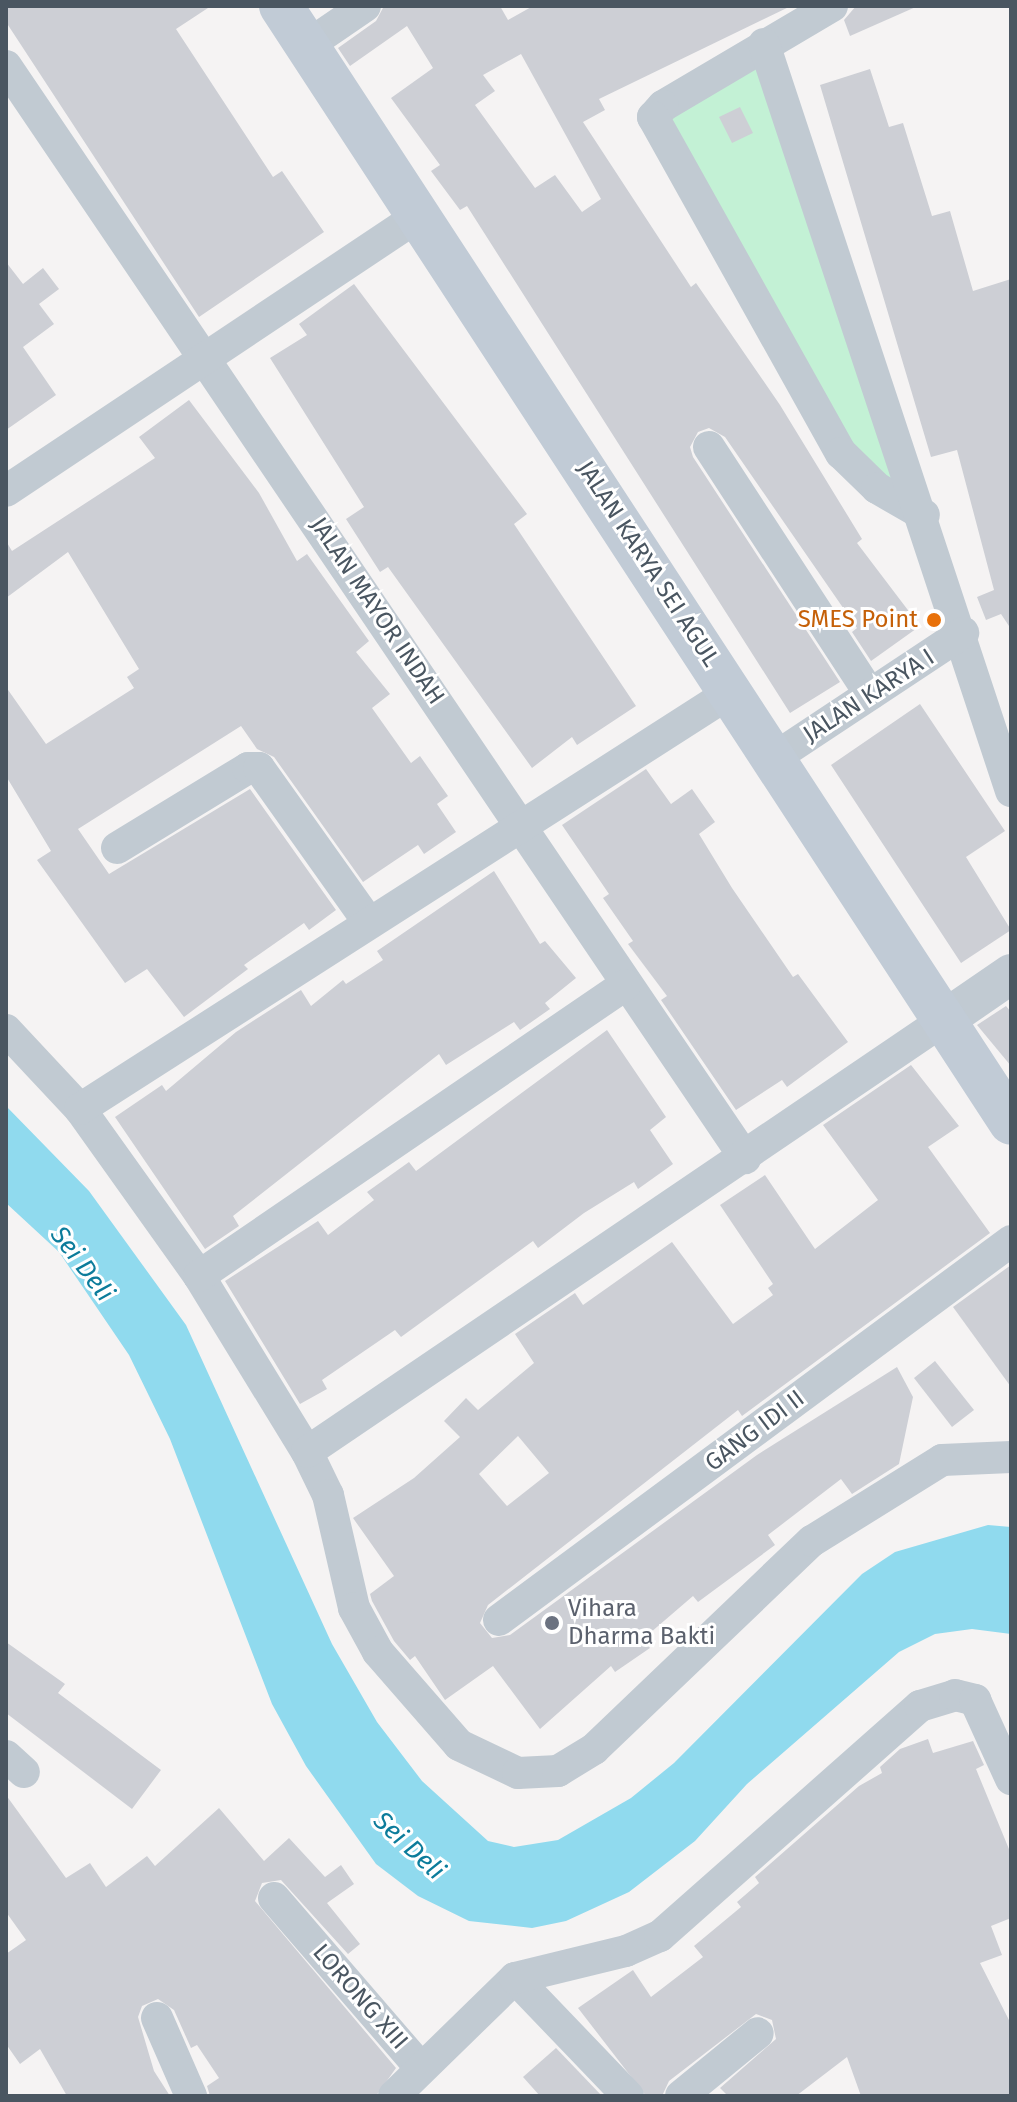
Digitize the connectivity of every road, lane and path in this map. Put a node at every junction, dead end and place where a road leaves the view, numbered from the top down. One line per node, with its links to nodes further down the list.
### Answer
1 (281, 6): 5 (main road, JALAN KARYA SEI AGUL)
2 (365, 6): 5 (street)
3 (832, 6): 4 (street)
4 (764, 44): 11 (street); 11 (street)
5 (308, 45): 7 (main road, JALAN KARYA SEI AGUL)
6 (6, 66): 8 (street, JALAN MAYOR INDAH)
7 (421, 214): 8 (street); 13 (main road, JALAN KARYA SEI AGUL)
8 (206, 355): 10 (street); 17 (street, JALAN MAYOR INDAH)
9 (709, 447): 14 (street)
10 (6, 491)
11 (924, 515): 12 (street)
12 (963, 633): 14 (street, JALAN KARYA I); 16 (street)
13 (731, 692): 15 (main road, JALAN KARYA SEI AGUL); 17 (street)
14 (870, 694): 15 (street, JALAN KARYA I)
15 (774, 758): 22 (main road, JALAN KARYA SEI AGUL)
16 (1011, 791)
17 (522, 825): 19 (street); 21 (street, JALAN MAYOR INDAH)
18 (117, 848): 19 (street)
19 (369, 923): 24 (street)
20 (1011, 974): 22 (street)
21 (625, 985): 26 (street, JALAN MAYOR INDAH); 28 (street)
22 (944, 1020): 25 (main road, JALAN KARYA SEI AGUL); 26 (street)
23 (6, 1030): 24 (street)
24 (80, 1109): 28 (street)
25 (1011, 1123)
26 (745, 1158): 29 (street)
27 (1011, 1241): 31 (street, GANG IDI II)
28 (199, 1276): 29 (street)
29 (307, 1452): 30 (street)
30 (1011, 1457)
31 (499, 1620)
32 (1011, 1779): 34 (street)
33 (274, 1898): 37 (street, LORONG XIII)
34 (515, 1978): 37 (street); 40 (street)
35 (157, 2018): 38 (street)
36 (758, 2033): 41 (street)
37 (420, 2067): 39 (street, LORONG XIII)
38 (191, 2096)
39 (394, 2096)
40 (628, 2096)
41 (681, 2096)

